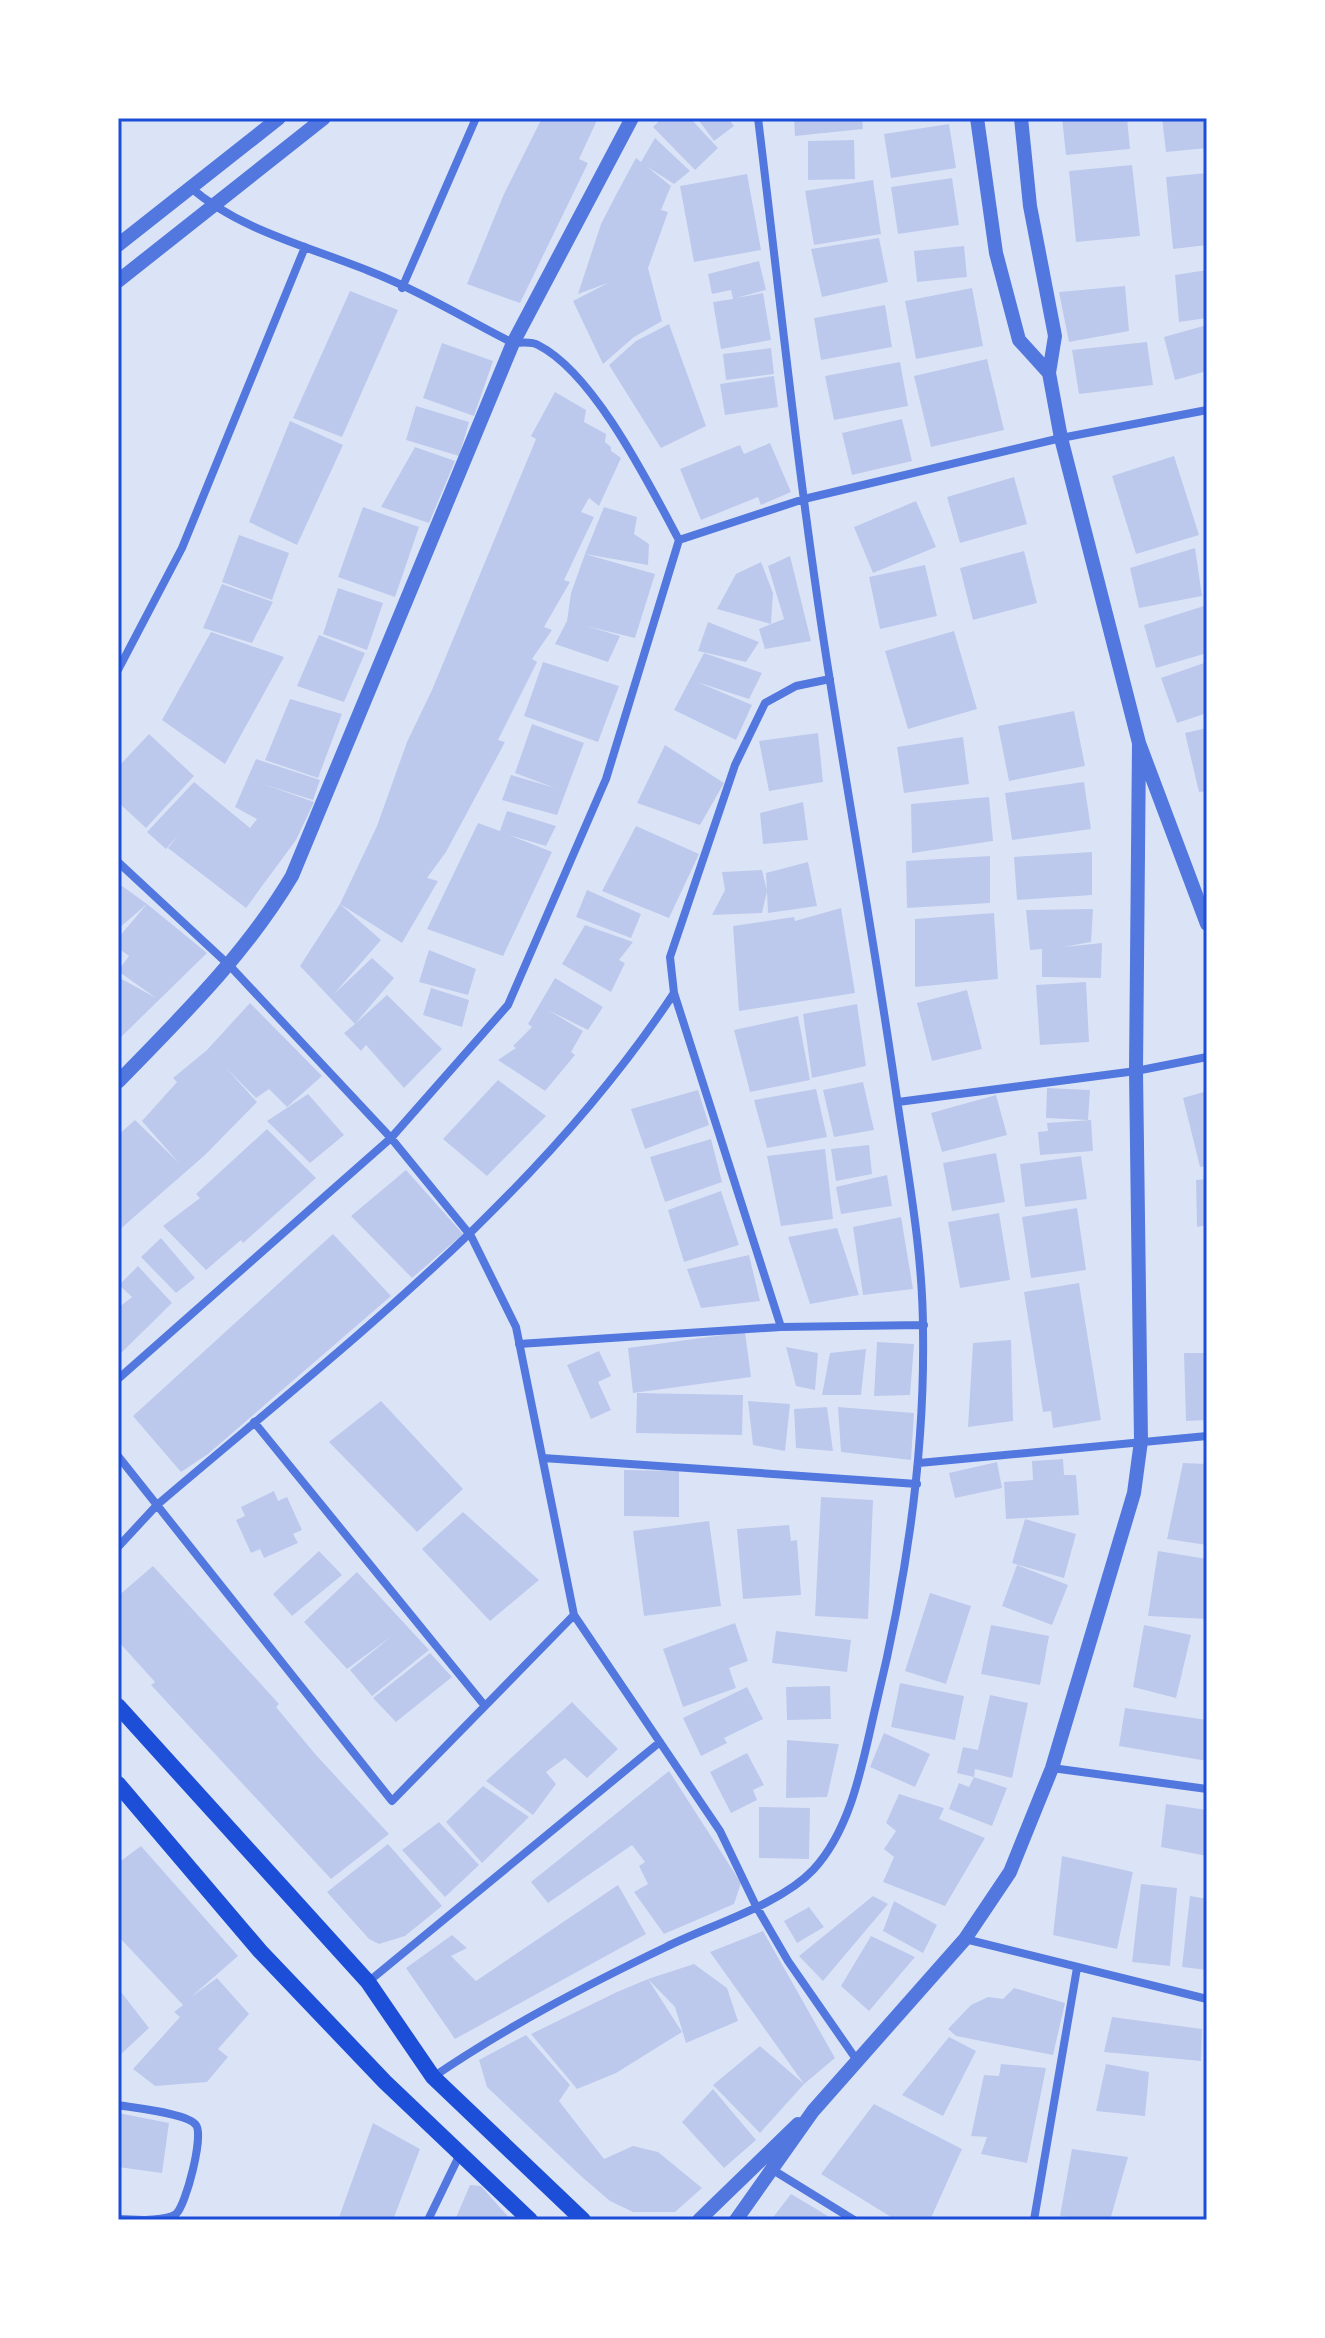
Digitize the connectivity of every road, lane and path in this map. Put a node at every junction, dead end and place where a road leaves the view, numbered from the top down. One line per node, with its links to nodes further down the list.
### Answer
1 (279, 118): 8 (street)
2 (324, 118): 9 (street)
3 (476, 118): 13 (street)
4 (632, 118): 14 (street)
5 (758, 118): 18 (street)
6 (977, 118): 15 (street)
7 (1021, 118): 15 (street)
8 (190, 187): 9 (street); 10 (street)
9 (211, 205): 11 (street); 12 (street)
10 (118, 245)
11 (305, 247): 13 (street); 20 (street)
12 (118, 281)
13 (402, 288): 14 (street)
14 (513, 343): 19 (street); 25 (street)
15 (1049, 373): 17 (street)
16 (1207, 410): 17 (street)
17 (1061, 438): 18 (street); 22 (street)
18 (804, 499): 19 (street); 21 (street)
19 (679, 540): 31 (street)
20 (118, 670)
21 (830, 679): 26 (street); 30 (street)
22 (1139, 743): 24 (street); 28 (street)
23 (118, 862): 25 (street)
24 (1207, 924)
25 (230, 966): 29 (street); 31 (street)
26 (674, 993): 32 (street); 34 (street)
27 (1207, 1057): 28 (street)
28 (1136, 1071): 30 (street); 39 (street)
29 (118, 1082)
30 (898, 1102): 33 (street)
31 (391, 1138): 32 (street); 36 (street)
32 (471, 1236): 35 (street); 37 (street)
33 (924, 1325): 34 (street); 42 (street)
34 (781, 1327): 35 (street)
35 (519, 1344): 41 (street)
36 (118, 1379)
37 (254, 1422): 44 (street); 48 (street)
38 (1207, 1436): 39 (street)
39 (1141, 1441): 42 (street); 50 (street)
40 (118, 1456): 44 (street)
41 (543, 1458): 43 (street); 46 (street)
42 (919, 1463): 43 (street)
43 (917, 1484): 53 (street)
44 (157, 1505): 45 (street); 48 (street)
45 (118, 1547)
46 (574, 1615): 48 (street); 49 (street)
47 (118, 1706): 56 (main road)
48 (485, 1706)
49 (660, 1742): 53 (street); 56 (street)
50 (1052, 1768): 52 (street); 54 (street)
51 (118, 1784): 62 (main road)
52 (1207, 1789)
53 (756, 1906): 58 (street); 59 (street)
54 (965, 1939): 55 (street); 58 (street)
55 (1077, 1968): 57 (street); 72 (street)
56 (368, 1982): 59 (main road)
57 (1207, 1999)
58 (856, 2059): 61 (street)
59 (433, 2077): 68 (main road)
60 (118, 2105): 65 (street)
61 (813, 2111): 63 (street); 69 (street)
62 (460, 2154): 66 (street); 67 (main road)
63 (773, 2170): 70 (street); 71 (street)
64 (118, 2219): 65 (street)
65 (145, 2220)
66 (428, 2220)
67 (530, 2220)
68 (583, 2220)
69 (699, 2220)
70 (736, 2220)
71 (854, 2220)
72 (1034, 2220)

